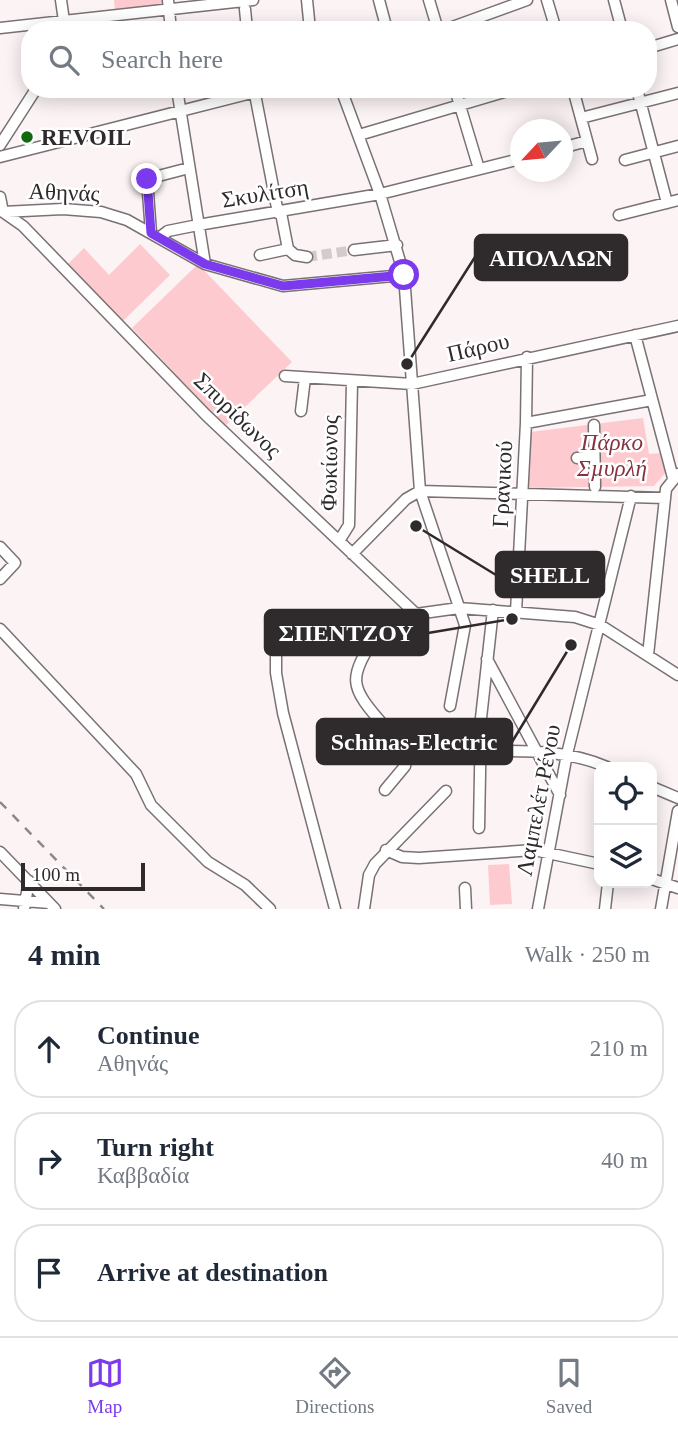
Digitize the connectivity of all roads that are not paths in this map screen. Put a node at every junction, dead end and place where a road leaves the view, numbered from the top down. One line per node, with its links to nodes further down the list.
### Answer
1 (61, 0): 13 (street)
2 (253, 0): 10 (street)
3 (307, 0): 15 (street)
4 (379, 0): 16 (street)
5 (429, 0): 17 (street)
6 (527, 0): 18 (street)
7 (547, 0): 19 (street)
8 (614, 0): 20 (street)
9 (671, 0): 22 (street)
10 (168, 5): 12 (street)
11 (245, 9): 14 (street)
12 (85, 19): 13 (street)
13 (64, 21)
14 (246, 21)
15 (309, 21)
16 (385, 21)
17 (435, 21)
18 (469, 21)
19 (553, 21)
20 (620, 21)
21 (21, 26): 23 (street)
22 (678, 27)
23 (0, 28)
24 (678, 39): 25 (street)
25 (657, 45)
26 (678, 93): 36 (street)
27 (30, 98): 42 (street)
28 (178, 98): 38 (street)
29 (226, 98): 38 (street)
30 (255, 98): 56 (street)
31 (345, 98): 40 (street)
32 (458, 98): 37 (street)
33 (485, 98): 37 (street)
34 (575, 98): 39 (street)
35 (640, 98): 36 (street)
36 (641, 102): 39 (street); 45 (street)
37 (460, 106): 40 (street); 51 (street)
38 (179, 110): 46 (street); 50 (street)
39 (581, 118): 41 (street)
40 (359, 135): 52 (street)
41 (587, 141): 43 (street); 47 (street)
42 (0, 145)
43 (573, 145)
44 (678, 146): 45 (street)
45 (654, 152): 48 (street); 54 (street)
46 (0, 157)
47 (592, 159)
48 (625, 160)
49 (510, 161): 51 (street, Σκυλίτση)
50 (189, 168): 58 (street); 59 (street)
51 (479, 169): 52 (street, Σκυλίτση)
52 (380, 194): 56 (street, Σκυλίτση); 60 (street)
53 (0, 197): 55 (street)
54 (672, 202): 57 (street)
55 (1, 213): 59 (street, Αθηνάς); 88 (street, Σπυρίδωνος)
56 (279, 213): 58 (street, Σκυλίτση); 61 (street)
57 (619, 215)
58 (198, 225): 59 (street, Σκυλίτση); 65 (street)
59 (155, 235): 65 (street, Αθηνάς)
60 (397, 245): 62 (street); 66 (street)
61 (288, 249): 63 (street); 64 (street)
62 (354, 250)
63 (260, 255)
64 (307, 257)
65 (205, 264): 66 (street, Αθηνάς)
66 (404, 275): 73 (street)
67 (678, 326): 68 (street, Πάρου)
68 (635, 335): 69 (street, Πάρου); 74 (street)
69 (527, 357): 73 (street, Πάρου); 76 (street, Γρανικού)
70 (285, 376): 71 (street, Πάρου)
71 (305, 378): 72 (street, Πάρου); 75 (street)
72 (352, 382): 73 (street, Πάρου); 87 (street, Φωκίωνος)
73 (412, 384): 82 (street)
74 (652, 400): 76 (street); 80 (street)
75 (301, 411)
76 (526, 424): 83 (street, Γρανικού)
77 (594, 425): 78 (street)
78 (594, 456): 79 (street); 81 (street)
79 (577, 458)
80 (675, 476): 85 (street)
81 (595, 487)
82 (420, 491): 83 (street); 89 (street); 93 (street)
83 (522, 493): 84 (street); 95 (street, Γρανικού)
84 (631, 496): 85 (street); 97 (street, Λαμπελέτ Ρένου)
85 (665, 499): 86 (street); 100 (street)
86 (678, 502)
87 (349, 526): 88 (street, Φωκίωνος); 89 (street)
88 (339, 541): 91 (street, Σπυρίδωνος)
89 (364, 541): 91 (street)
90 (0, 547): 92 (street)
91 (352, 554): 96 (street, Σπυρίδωνος)
92 (0, 579)
93 (459, 608): 94 (street); 96 (street); 103 (street)
94 (493, 610): 95 (street); 101 (street)
95 (516, 612): 97 (street)
96 (416, 614): 98 (street)
97 (600, 625): 100 (street); 106 (street, Λαμπελέτ Ρένου)
98 (380, 628): 109 (street); 129 (street)
99 (0, 629): 128 (street)
100 (648, 655): 102 (street)
101 (487, 659): 105 (street); 114 (street)
102 (678, 673)
103 (450, 706)
104 (487, 751): 105 (street)
105 (537, 751): 106 (street); 111 (street)
106 (567, 754): 107 (street); 111 (street, Λαμπελέτ Ρένου)
107 (596, 762)
108 (657, 789): 112 (street)
109 (385, 790)
110 (446, 791): 115 (street)
111 (560, 795): 117 (street, Λαμπελέτ Ρένου)
112 (678, 799)
113 (678, 811): 121 (street)
114 (479, 828)
115 (386, 850): 117 (street); 130 (street)
116 (0, 852): 120 (street)
117 (549, 852): 118 (street); 132 (street, Λαμπελέτ Ρένου)
118 (594, 863)
119 (657, 880): 121 (street)
120 (29, 881): 126 (street); 127 (street)
121 (665, 882): 124 (street); 134 (street)
122 (465, 888): 131 (street)
123 (607, 888): 133 (street)
124 (678, 888)
125 (0, 899): 126 (street)
126 (24, 905): 127 (street)
127 (52, 906)
128 (270, 909)
129 (335, 909)
130 (365, 909)
131 (466, 909)
132 (538, 909)
133 (605, 909)
134 (661, 909)

